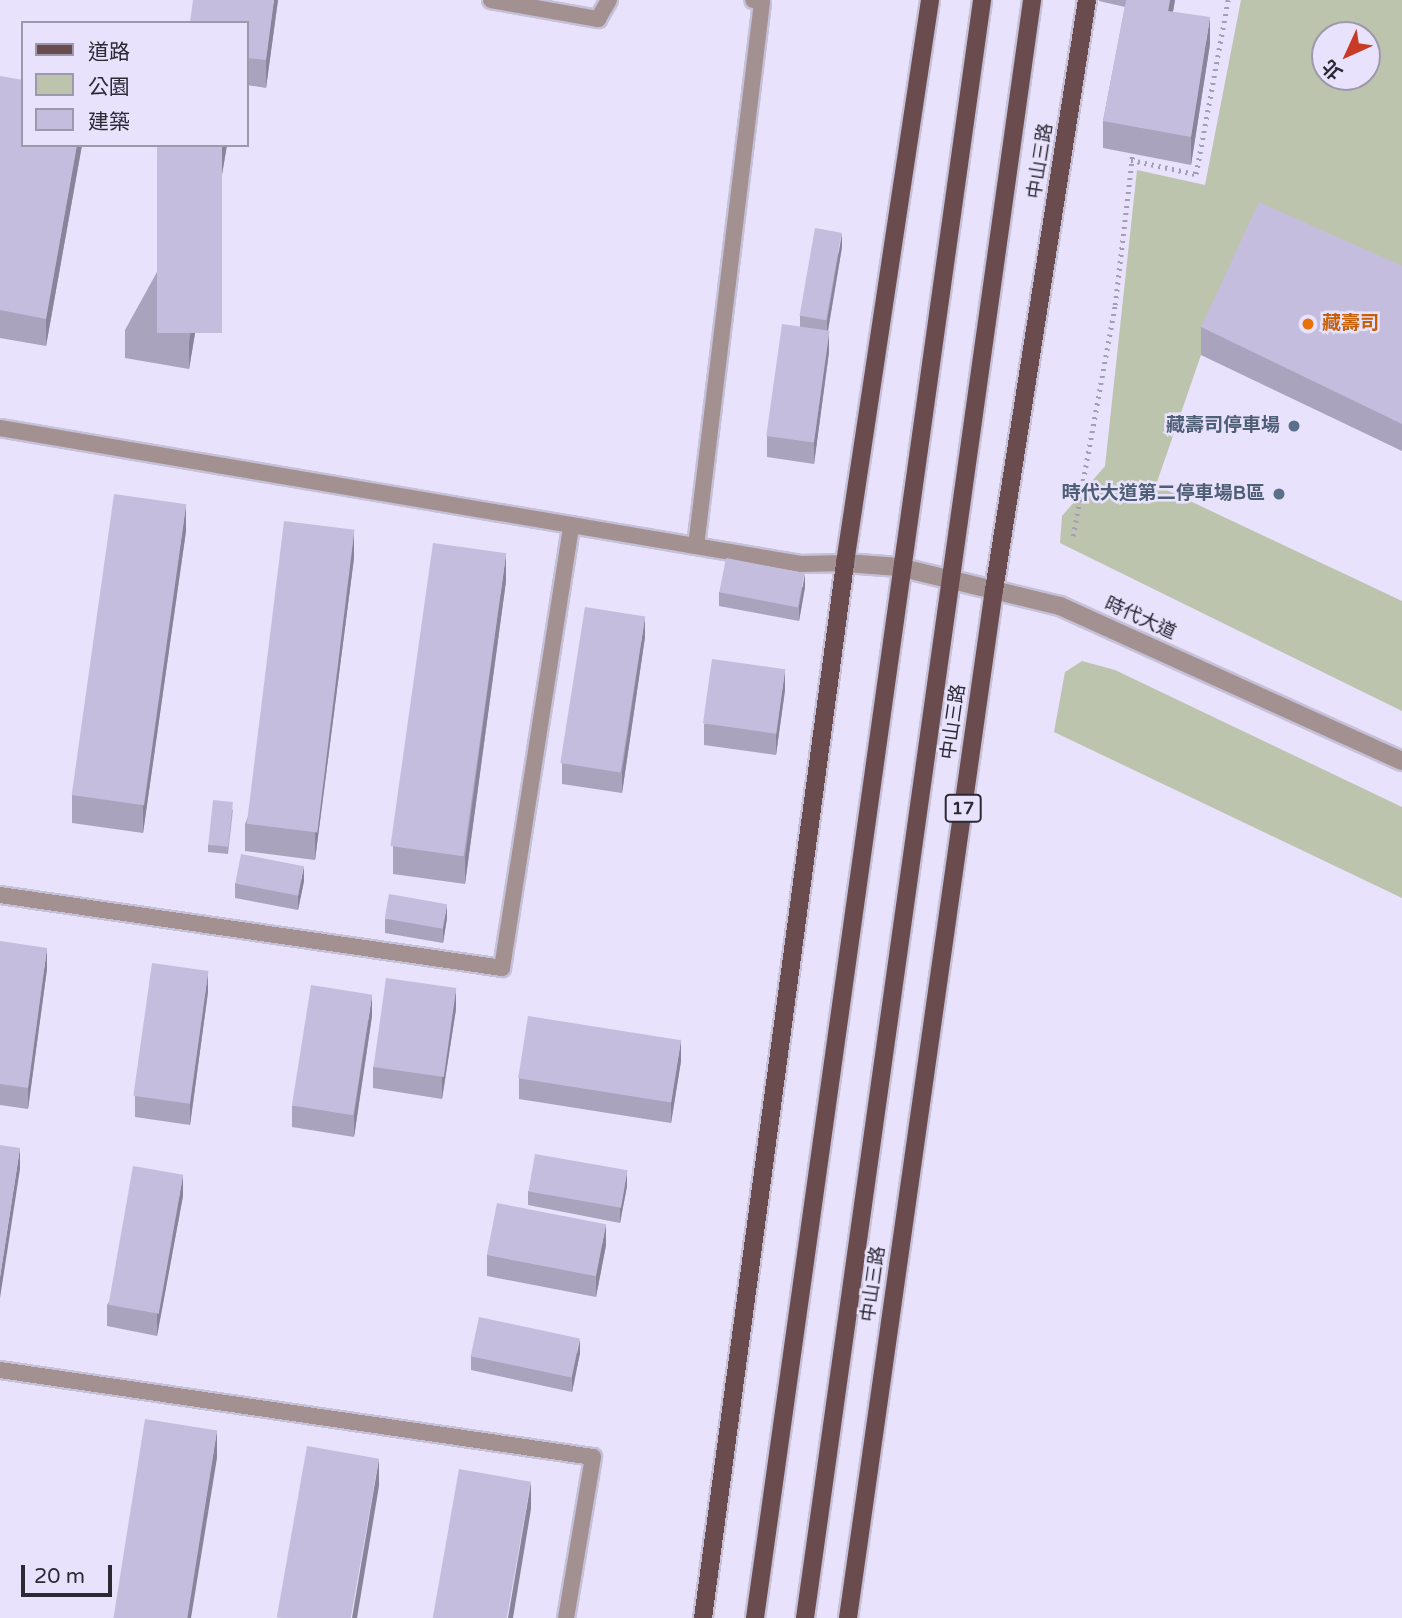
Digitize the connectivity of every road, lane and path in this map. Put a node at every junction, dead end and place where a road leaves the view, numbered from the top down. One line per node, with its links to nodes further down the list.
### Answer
1 (491, 0): 2 (lane)
2 (608, 0)
3 (753, 0): 14 (lane)
4 (930, 0): 15 (main road)
5 (982, 0): 16 (main road)
6 (1031, 0): 17 (main road, 中山三路 / 17)
7 (1087, 0): 18 (main road, 中山三路 / 17)
8 (1227, 0): 10 (path)
9 (1133, 146): 10 (path)
10 (1131, 160): 13 (path)
11 (0, 428): 12 (lane)
12 (571, 525): 14 (lane); 20 (lane)
13 (1073, 536)
14 (696, 546): 15 (lane)
15 (845, 563): 16 (street, 時代大道); 23 (main road)
16 (899, 567): 17 (street, 時代大道); 24 (main road)
17 (948, 578): 18 (street, 時代大道); 25 (main road, 中山三路 / 17)
18 (993, 590): 19 (street, 時代大道); 26 (main road, 中山三路 / 17)
19 (1402, 761)
20 (0, 895)
21 (0, 1370): 22 (lane)
22 (566, 1618)
23 (703, 1618)
24 (755, 1618)
25 (806, 1618)
26 (848, 1618)

